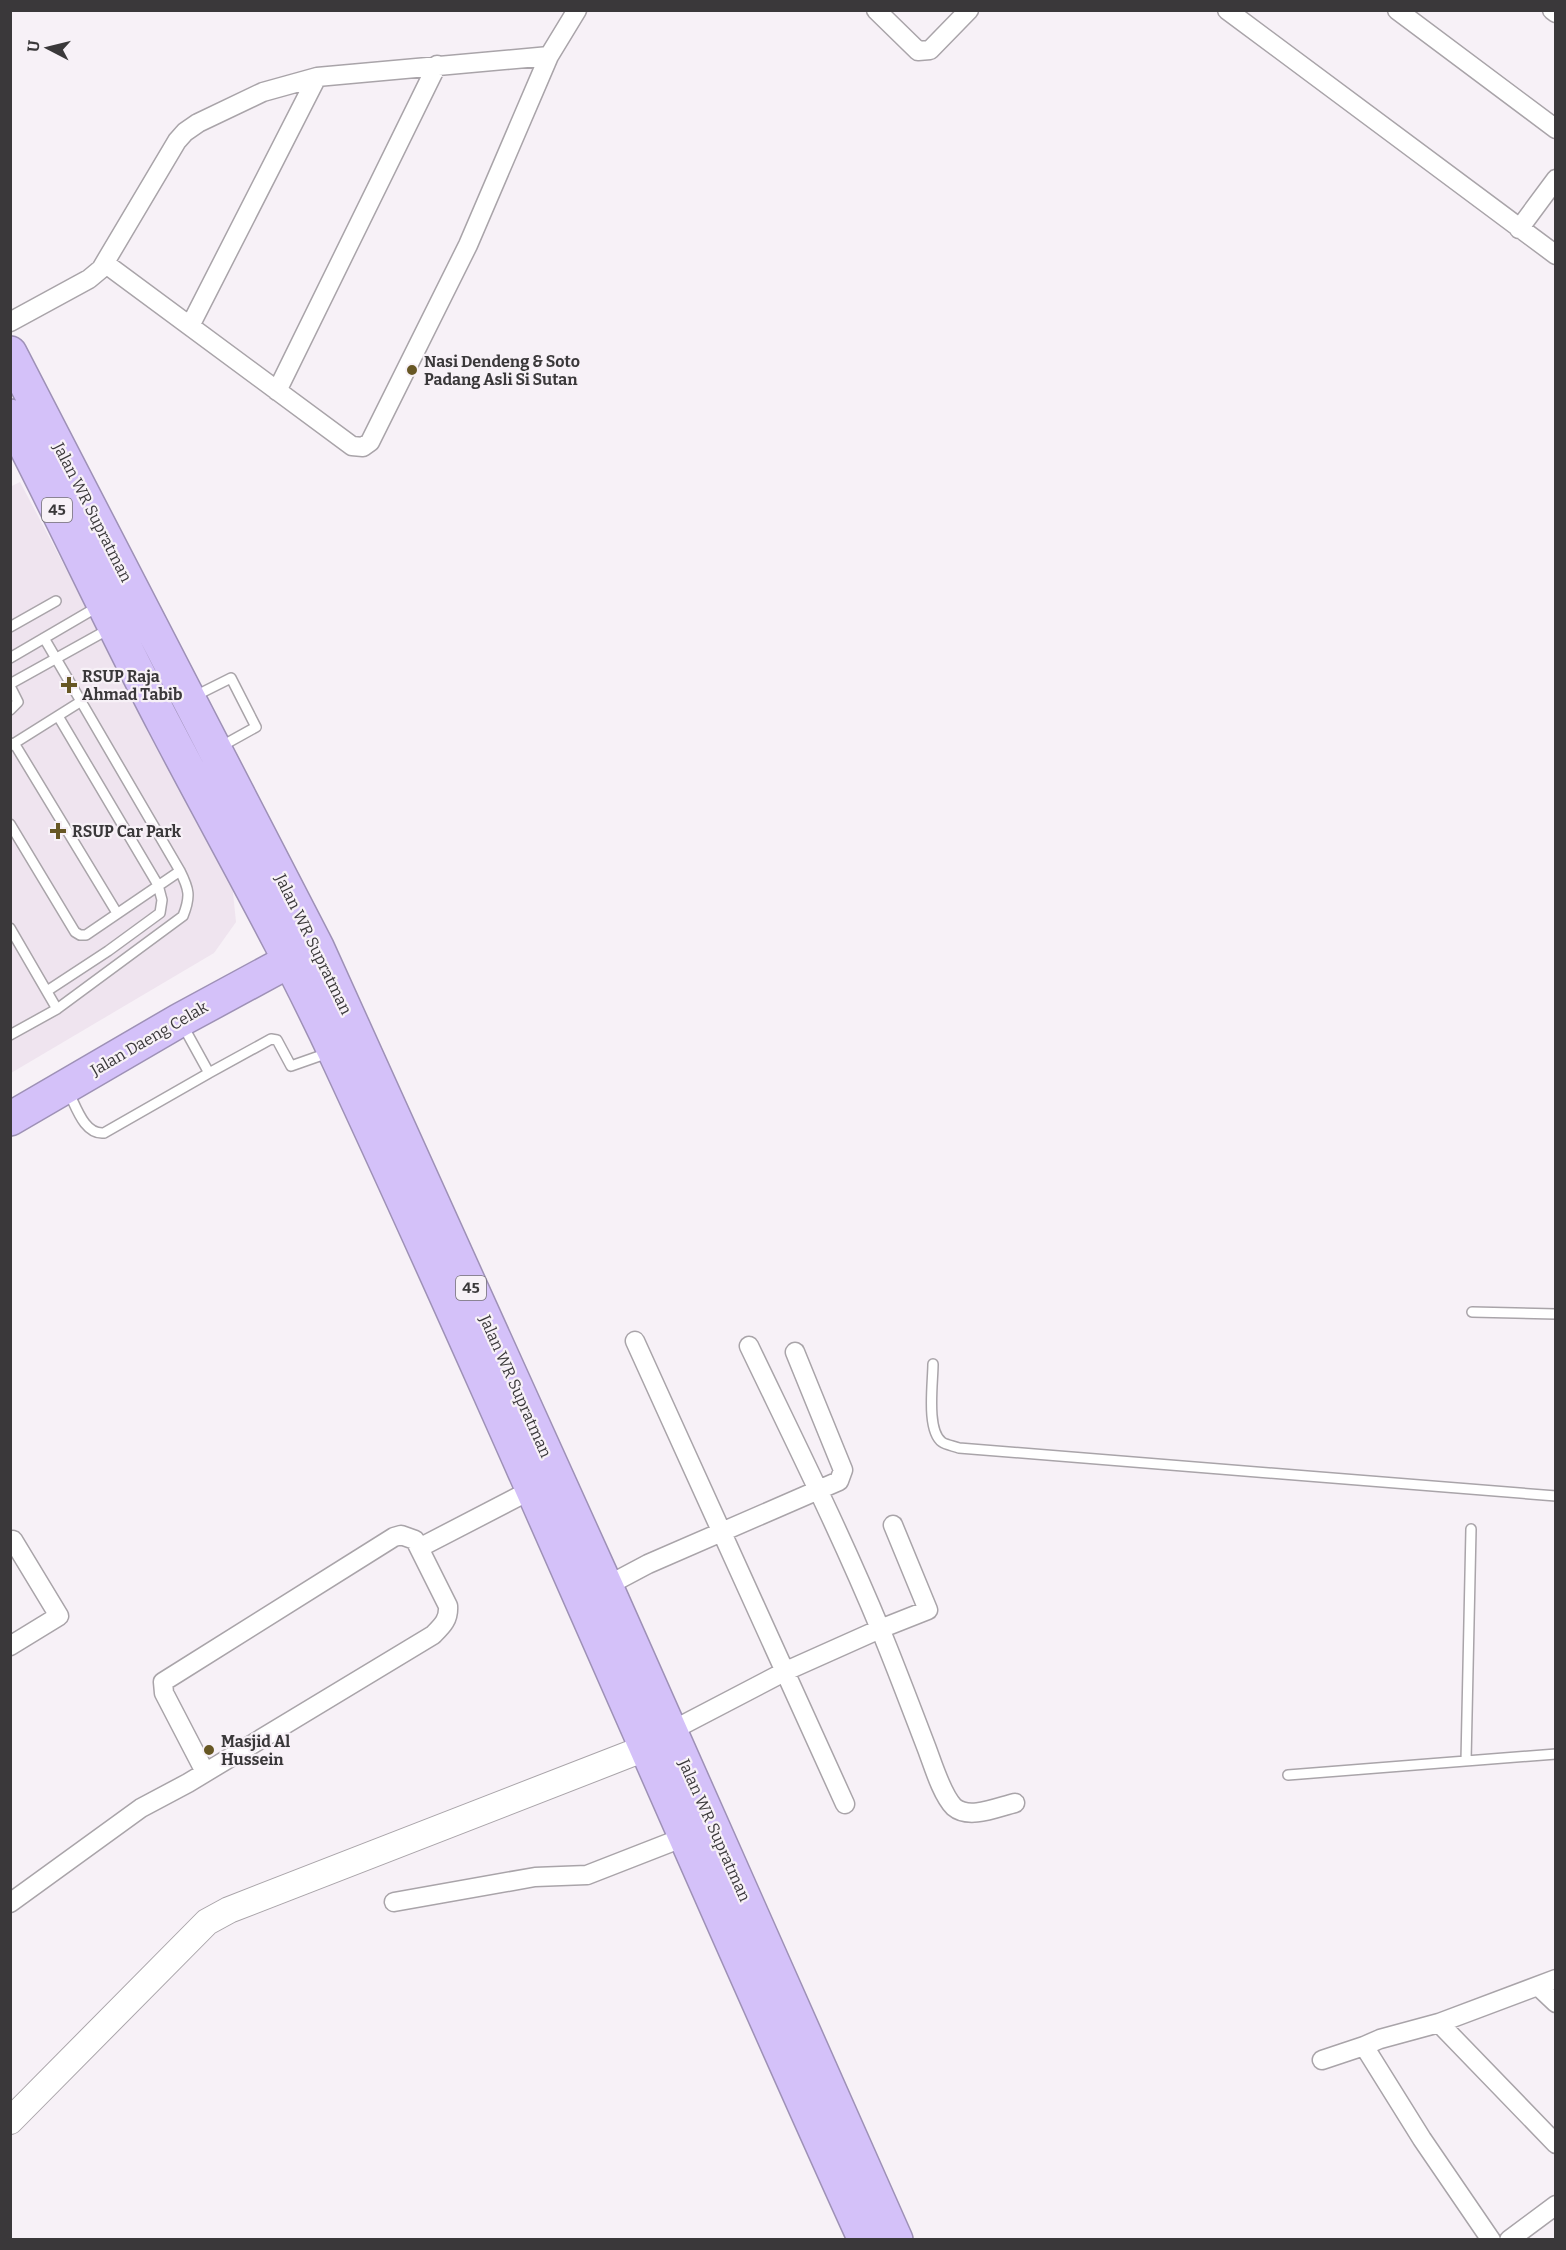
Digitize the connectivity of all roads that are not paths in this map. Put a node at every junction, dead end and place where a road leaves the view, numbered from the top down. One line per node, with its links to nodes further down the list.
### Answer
1 (577, 10): 8 (street)
2 (876, 10): 3 (street)
3 (969, 10)
4 (1227, 10): 13 (street)
5 (1397, 10): 11 (street)
6 (1552, 10): 7 (street)
7 (1556, 13)
8 (549, 56): 9 (street); 19 (street)
9 (437, 65): 10 (street); 19 (street)
10 (317, 76): 15 (street); 17 (street)
11 (1556, 129)
12 (1556, 179): 13 (street)
13 (1520, 228): 14 (street)
14 (1556, 255)
15 (106, 264): 16 (street); 17 (street)
16 (10, 322)
17 (190, 326): 19 (street)
18 (10, 353): 28 (highway, Jalan WR Supratman / 45)
19 (277, 391)
20 (14, 433): 22 (highway, Jalan WR Supratman / 45)
21 (56, 601): 23 (lane)
22 (108, 615): 24 (lane); 26 (lane); 39 (highway, Jalan WR Supratman / 45)
23 (10, 627)
24 (44, 638): 25 (lane); 26 (lane)
25 (10, 658)
26 (55, 660): 27 (lane); 29 (lane)
27 (10, 685): 30 (lane)
28 (190, 699): 33 (highway, Jalan WR Supratman / 45); 33 (lane)
29 (80, 702): 31 (lane); 35 (lane)
30 (10, 710)
31 (58, 716): 32 (lane); 36 (lane)
32 (12, 744): 37 (lane)
33 (215, 749): 62 (highway, Jalan WR Supratman / 45)
34 (10, 824): 37 (lane)
35 (180, 870): 36 (lane); 41 (lane)
36 (158, 885): 37 (lane); 40 (lane)
37 (117, 913)
38 (10, 928): 40 (lane)
39 (289, 961): 42 (highway, Jalan Daeng Celak); 44 (highway, Jalan WR Supratman / 45)
40 (46, 991): 41 (lane)
41 (57, 1009): 43 (lane)
42 (180, 1020): 45 (lane); 46 (highway, Jalan Daeng Celak)
43 (10, 1035)
44 (334, 1050): 45 (lane); 54 (highway, Jalan WR Supratman / 45)
45 (208, 1073): 46 (lane)
46 (65, 1086): 47 (highway, Jalan Daeng Celak)
47 (10, 1119)
48 (1472, 1312): 49 (lane)
49 (1556, 1314)
50 (635, 1341): 59 (street)
51 (749, 1346): 55 (street)
52 (795, 1352): 55 (street)
53 (933, 1364): 56 (lane)
54 (533, 1489): 61 (street); 62 (highway, Jalan WR Supratman / 45)
55 (817, 1489): 59 (street); 63 (street)
56 (1556, 1496)
57 (893, 1525): 63 (street)
58 (1471, 1529): 68 (lane)
59 (721, 1531): 62 (street); 65 (street)
60 (10, 1542): 64 (street)
61 (419, 1548): 69 (street); 69 (street)
62 (594, 1592): 66 (highway, Jalan WR Supratman / 45)
63 (880, 1629): 65 (street); 71 (street)
64 (10, 1646)
65 (786, 1671): 66 (street); 72 (street)
66 (658, 1739): 73 (highway, Jalan WR Supratman / 45); 82 (street); 86 (highway, Jalan WR Supratman / 45)
67 (1556, 1754): 68 (lane)
68 (1466, 1761): 70 (lane)
69 (205, 1772): 75 (street)
70 (1288, 1775)
71 (1015, 1803)
72 (845, 1804)
73 (687, 1836): 74 (street); 85 (highway, Jalan WR Supratman / 45)
74 (394, 1902)
75 (10, 1903)
76 (1556, 1978): 77 (street)
77 (1538, 1986): 78 (street); 79 (street)
78 (1556, 2003)
79 (1439, 2023): 80 (street); 83 (street)
80 (1364, 2046): 81 (street); 87 (street)
81 (1322, 2060)
82 (10, 2121)
83 (1556, 2144)
84 (1556, 2205): 88 (street)
85 (865, 2240)
86 (896, 2240)
87 (1491, 2240)
88 (1509, 2240)

